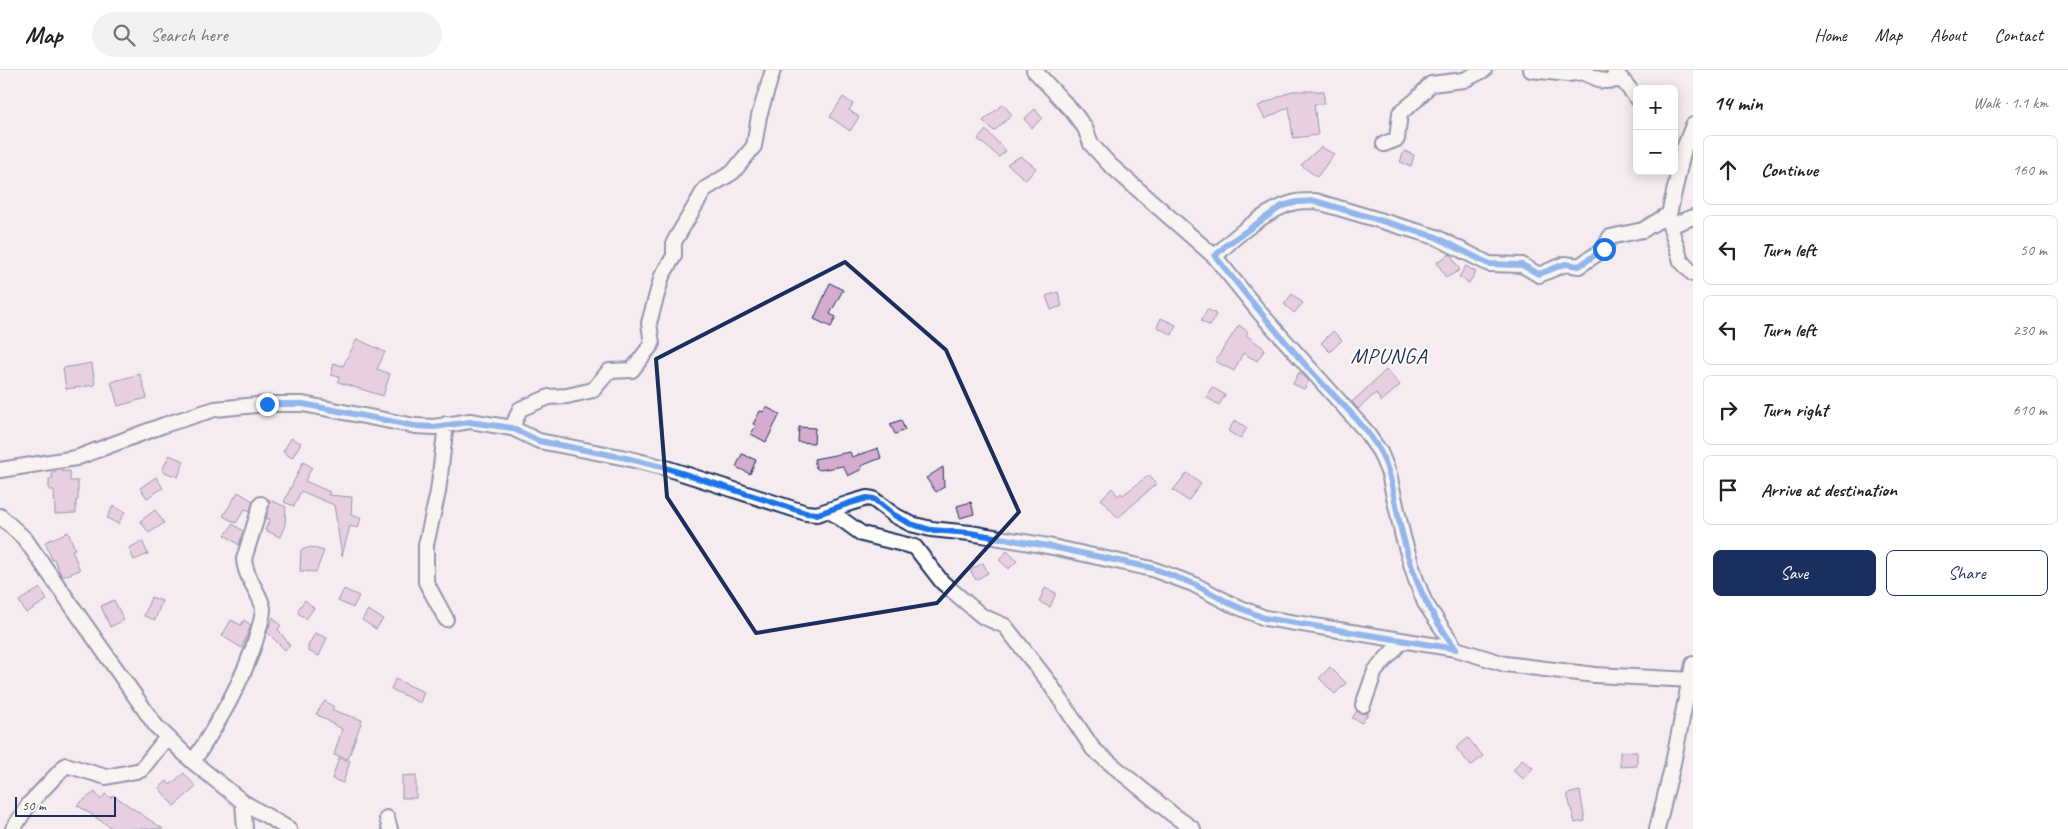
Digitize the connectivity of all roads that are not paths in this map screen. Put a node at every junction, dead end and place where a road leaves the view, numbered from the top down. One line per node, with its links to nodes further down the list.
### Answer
1 (773, 70): 16 (street)
2 (1034, 70): 13 (street)
3 (1484, 70): 8 (street)
4 (1531, 70): 5 (street)
5 (1618, 73): 6 (street)
6 (1633, 93)
7 (1693, 125): 9 (street)
8 (1384, 144)
9 (1678, 154)
10 (1675, 175): 12 (street)
11 (1693, 217): 12 (street)
12 (1670, 220): 13 (street); 14 (street)
13 (1215, 256): 23 (street)
14 (1693, 274)
15 (446, 424): 16 (street); 17 (street); 21 (street)
16 (512, 428): 19 (street)
17 (0, 470)
18 (261, 504): 28 (street)
19 (830, 511): 22 (street); 33 (street)
20 (0, 516): 27 (street)
21 (446, 619)
22 (1402, 641): 23 (street); 26 (street)
23 (1456, 649): 25 (street)
24 (1693, 664): 25 (street)
25 (1692, 680): 34 (street)
26 (1363, 705)
27 (167, 737): 28 (street); 30 (street)
28 (192, 762): 29 (street)
29 (243, 802): 31 (street); 32 (street)
30 (13, 829)
31 (245, 829)
32 (289, 829)
33 (1193, 829)
34 (1657, 829)

